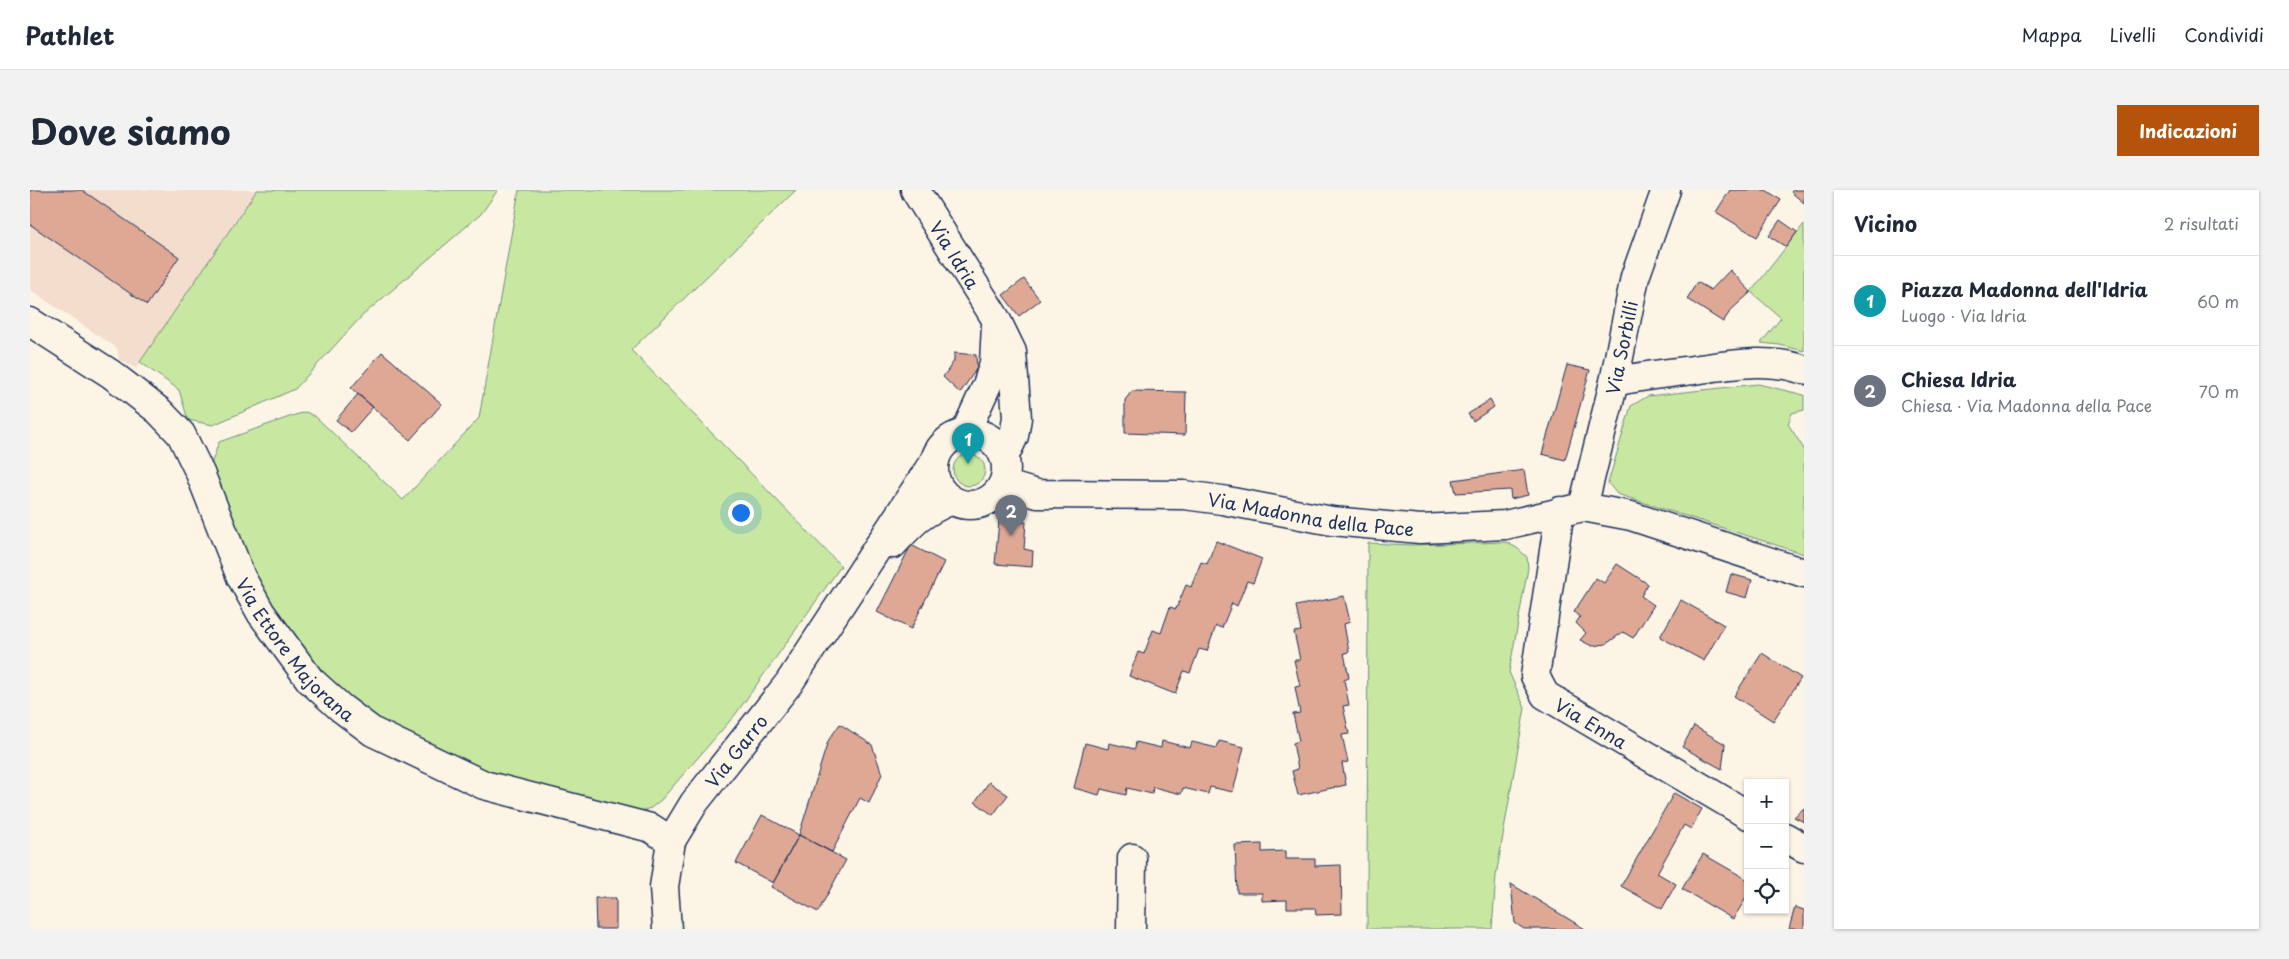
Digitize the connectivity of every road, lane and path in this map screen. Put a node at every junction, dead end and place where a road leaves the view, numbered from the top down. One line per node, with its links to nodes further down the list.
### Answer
1 (915, 190): 3 (street, Via Idria)
2 (1666, 190): 6 (street, Via Sorbilli)
3 (996, 319): 7 (street); 8 (street, Via Idria)
4 (30, 322): 17 (street, Via Ettore Majorana)
5 (1804, 370): 6 (street)
6 (1614, 382): 12 (street, Via Sorbilli)
7 (965, 433): 8 (street); 9 (street)
8 (1004, 457): 10 (street)
9 (935, 460): 11 (street); 14 (street, Via Garro)
10 (1003, 484): 11 (street); 12 (street, Via Madonna della Pace)
11 (952, 500): 14 (street, Via Garro)
12 (1572, 509): 13 (street); 15 (street, Via Enna)
13 (1804, 573)
14 (852, 590): 17 (street, Via Garro)
15 (1744, 813)
16 (1789, 839): 18 (street)
17 (671, 841): 20 (street, Via Garro)
18 (1804, 848)
19 (1132, 858): 21 (street)
20 (667, 929)
21 (1131, 929)

